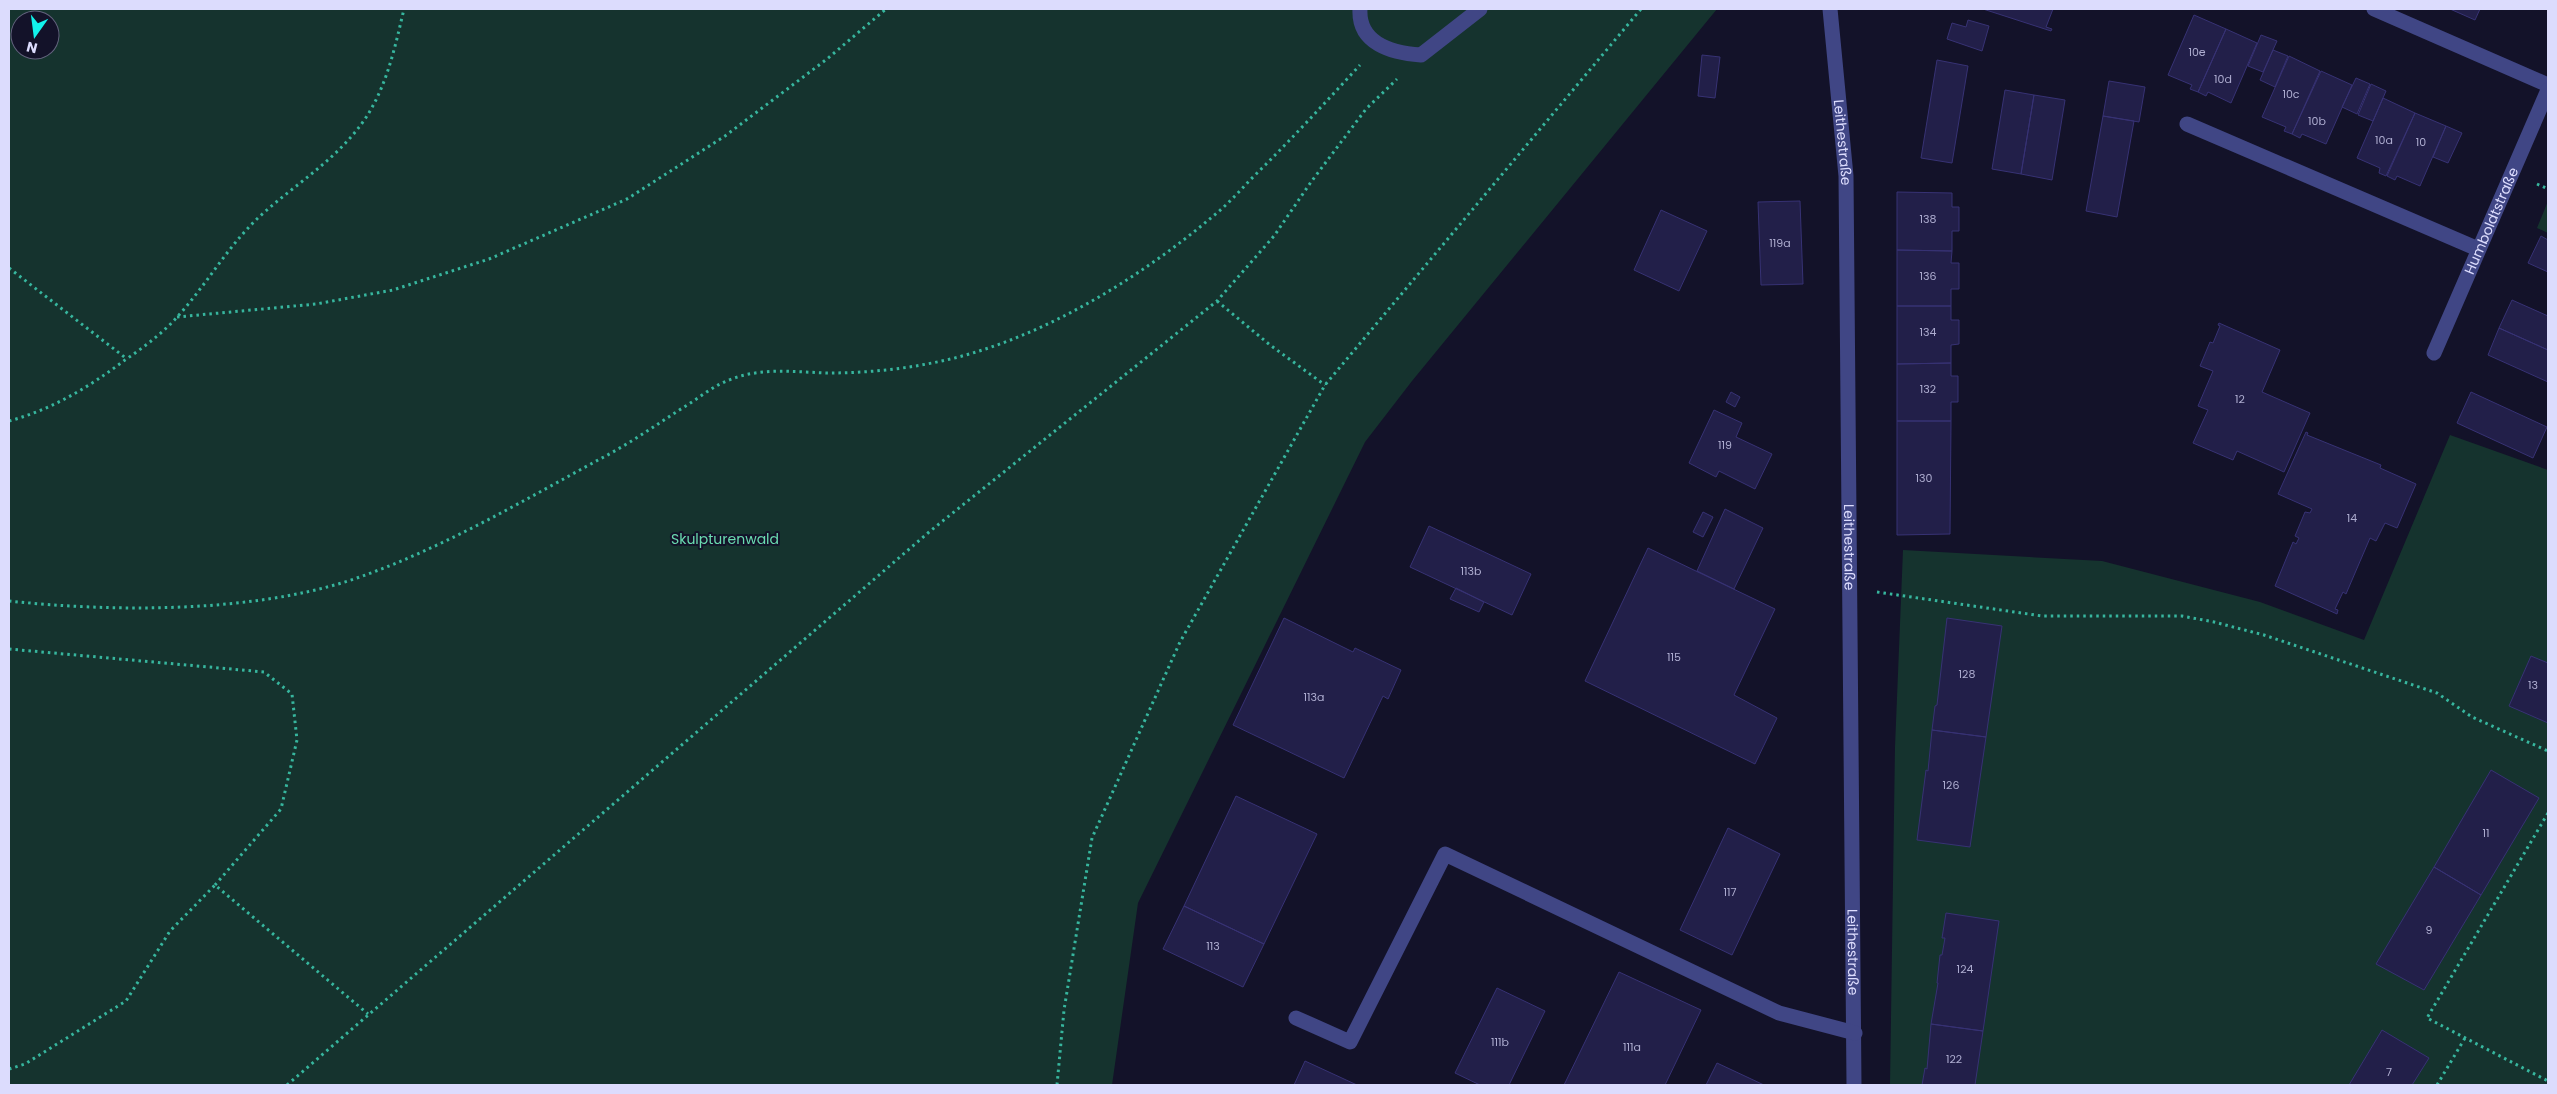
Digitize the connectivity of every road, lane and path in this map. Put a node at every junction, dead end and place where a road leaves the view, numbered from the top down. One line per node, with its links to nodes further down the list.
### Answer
1 (404, 9): 16 (path)
2 (886, 9): 16 (path)
3 (1360, 9): 8 (street)
4 (1480, 9): 9 (street)
5 (1641, 9): 19 (path)
6 (1830, 9): 21 (street, Leithestraße)
7 (2374, 9): 10 (street)
8 (1378, 45): 9 (street); 22 (path)
9 (1420, 55): 15 (path)
10 (2548, 85)
11 (2548, 90): 13 (street, Humboldtstraße)
12 (2187, 124): 13 (street)
13 (2478, 250): 17 (street, Humboldtstraße)
14 (9, 268): 18 (path)
15 (1217, 301): 19 (path); 27 (path)
16 (178, 317): 18 (path)
17 (2434, 353)
18 (127, 359): 20 (path)
19 (1325, 385): 34 (path)
20 (9, 421)
21 (1851, 588): 24 (path); 29 (street, Leithestraße)
22 (9, 601)
23 (9, 649): 26 (path)
24 (2548, 751)
25 (2548, 813): 30 (path)
26 (215, 885): 27 (path); 31 (path)
27 (368, 1014): 33 (path)
28 (1296, 1018): 29 (street)
29 (1855, 1033): 35 (street, Leithestraße)
30 (2465, 1038): 32 (path); 36 (path)
31 (9, 1069)
32 (2548, 1081)
33 (287, 1085)
34 (1057, 1085)
35 (1854, 1085)
36 (2437, 1085)

